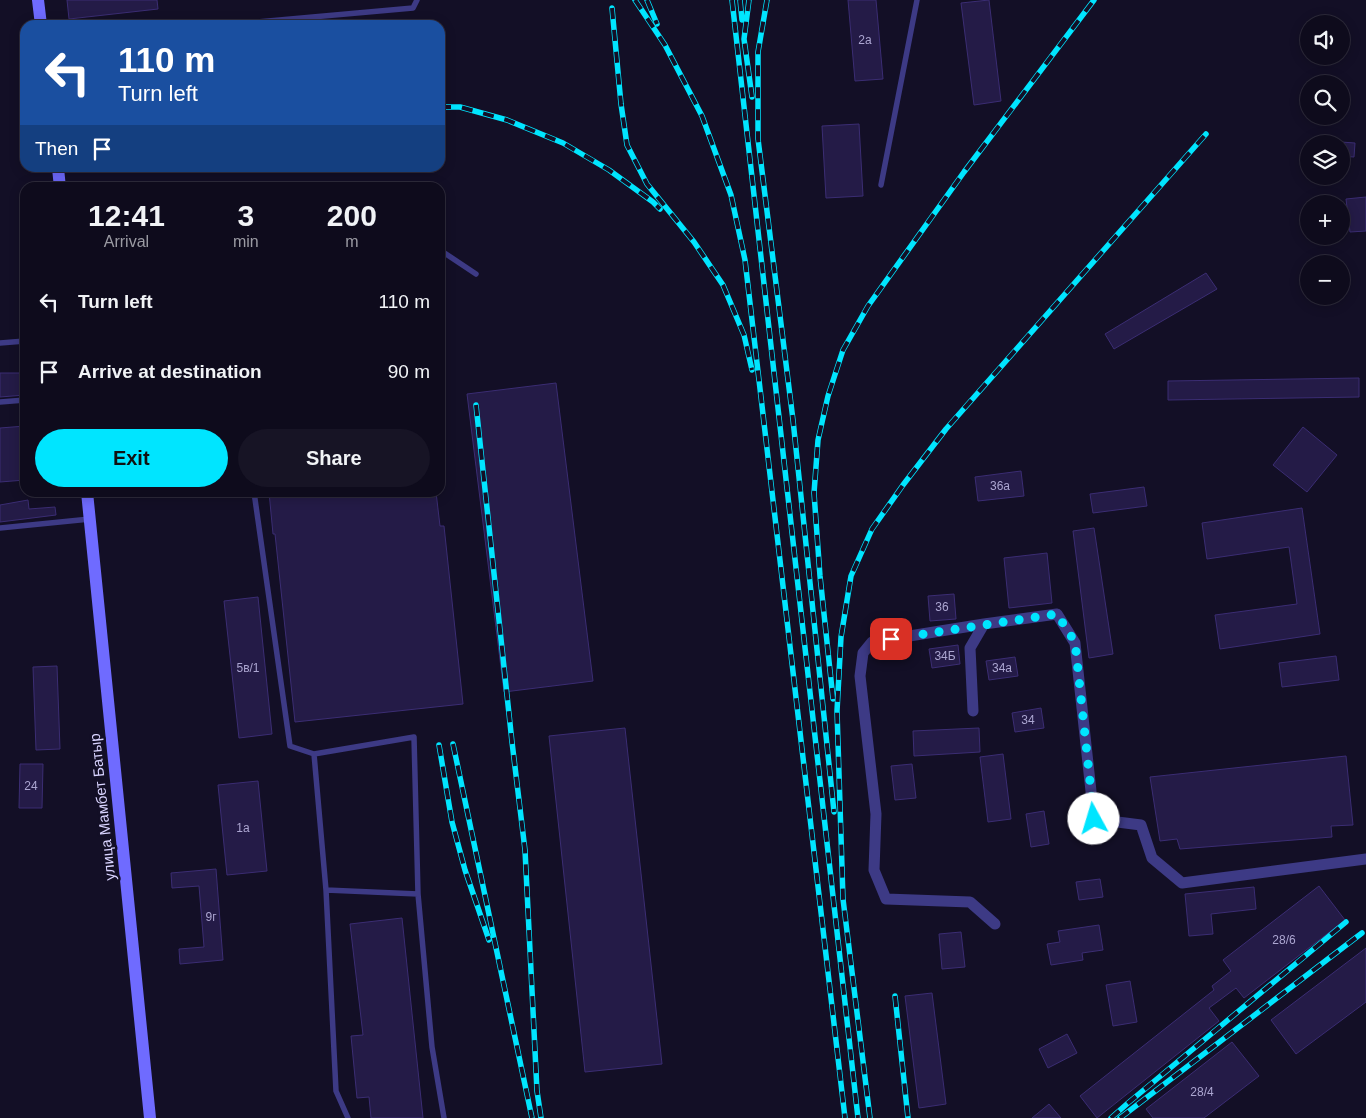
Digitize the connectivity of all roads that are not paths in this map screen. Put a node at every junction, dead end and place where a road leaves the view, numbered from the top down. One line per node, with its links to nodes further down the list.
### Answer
1 (38, 0): 4 (main road)
2 (417, 0): 5 (lane)
3 (917, 0): 6 (lane)
4 (40, 20)
5 (279, 20)
6 (881, 185)
7 (445, 253): 8 (lane)
8 (476, 274)
9 (20, 341): 10 (lane)
10 (0, 343)
11 (20, 400): 12 (lane)
12 (0, 402)
13 (88, 497): 15 (main road, улица Мамбет Батыр)
14 (255, 497): 19 (lane)
15 (90, 519): 16 (lane); 24 (main road, улица Мамбет Батыр)
16 (0, 528)
17 (984, 624): 18 (street); 20 (street); 23 (street)
18 (973, 711)
19 (314, 754): 21 (lane); 22 (lane)
20 (1366, 859)
21 (326, 890): 22 (lane); 25 (lane)
22 (418, 894): 26 (lane)
23 (995, 924)
24 (150, 1118)
25 (348, 1118)
26 (444, 1118)

